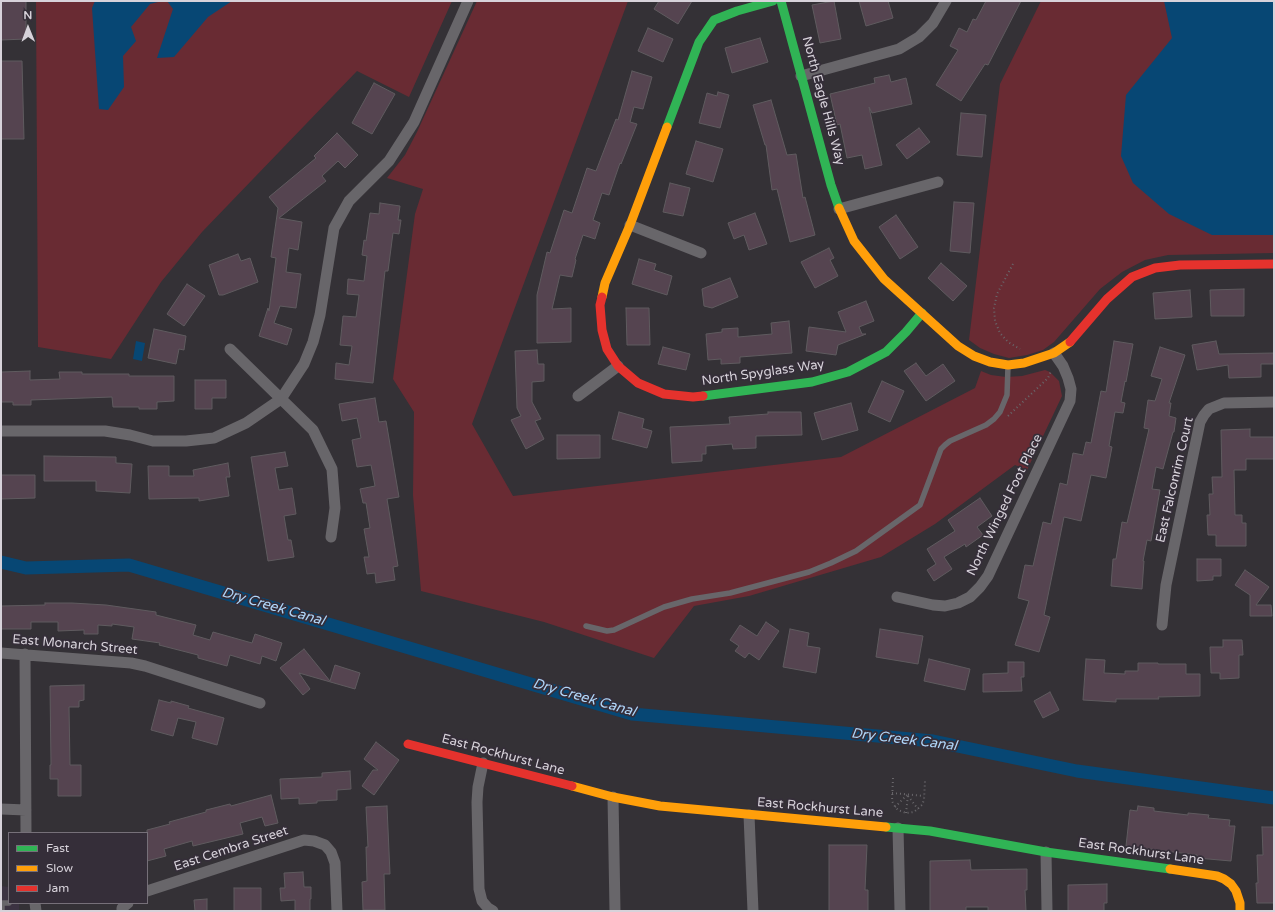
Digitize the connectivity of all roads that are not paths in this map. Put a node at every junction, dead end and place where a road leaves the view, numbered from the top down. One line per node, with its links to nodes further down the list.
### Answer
1 (468, 1): 17 (street)
2 (773, 1): 8 (street, North Spyglass Way)
3 (780, 1): 5 (street, North Eagle Hills Way)
4 (946, 1): 5 (street)
5 (801, 76): 7 (street, North Eagle Hills Way)
6 (938, 182): 7 (street)
7 (839, 209): 11 (street, North Eagle Hills Way)
8 (630, 225): 9 (street); 15 (street, North Spyglass Way)
9 (701, 253)
10 (1274, 264): 13 (street, North Eagle Hills Way)
11 (922, 313): 14 (street, North Eagle Hills Way); 15 (street, North Spyglass Way)
12 (230, 348): 17 (street)
13 (1054, 353): 14 (street, North Eagle Hills Way); 21 (street, North Winged Foot Place)
14 (1008, 365): 23 (lane)
15 (618, 366): 16 (street)
16 (578, 396)
17 (281, 399): 19 (street); 20 (street)
18 (1274, 402): 22 (street, East Falconrim Court)
19 (1, 431)
20 (331, 537)
21 (897, 597)
22 (1162, 625)
23 (586, 626)
24 (1, 653): 25 (street, East Monarch Street)
25 (25, 654): 26 (street, East Monarch Street); 31 (street)
26 (260, 703)
27 (408, 744): 28 (street, East Rockhurst Lane)
28 (484, 763): 29 (street, East Rockhurst Lane); 38 (street)
29 (613, 798): 32 (street, East Rockhurst Lane); 41 (street)
30 (1, 809): 31 (street)
31 (26, 810): 34 (street)
32 (749, 815): 33 (street, East Rockhurst Lane); 42 (street)
33 (898, 828): 35 (street, East Rockhurst Lane); 43 (street)
34 (26, 832)
35 (1046, 852): 44 (street); 45 (street, East Rockhurst Lane)
36 (148, 891): 40 (street, East Cembra Street)
37 (1, 903): 39 (lane)
38 (490, 910)
39 (2, 911)
40 (337, 911)
41 (615, 911)
42 (753, 911)
43 (900, 911)
44 (1047, 911)
45 (1240, 911)

